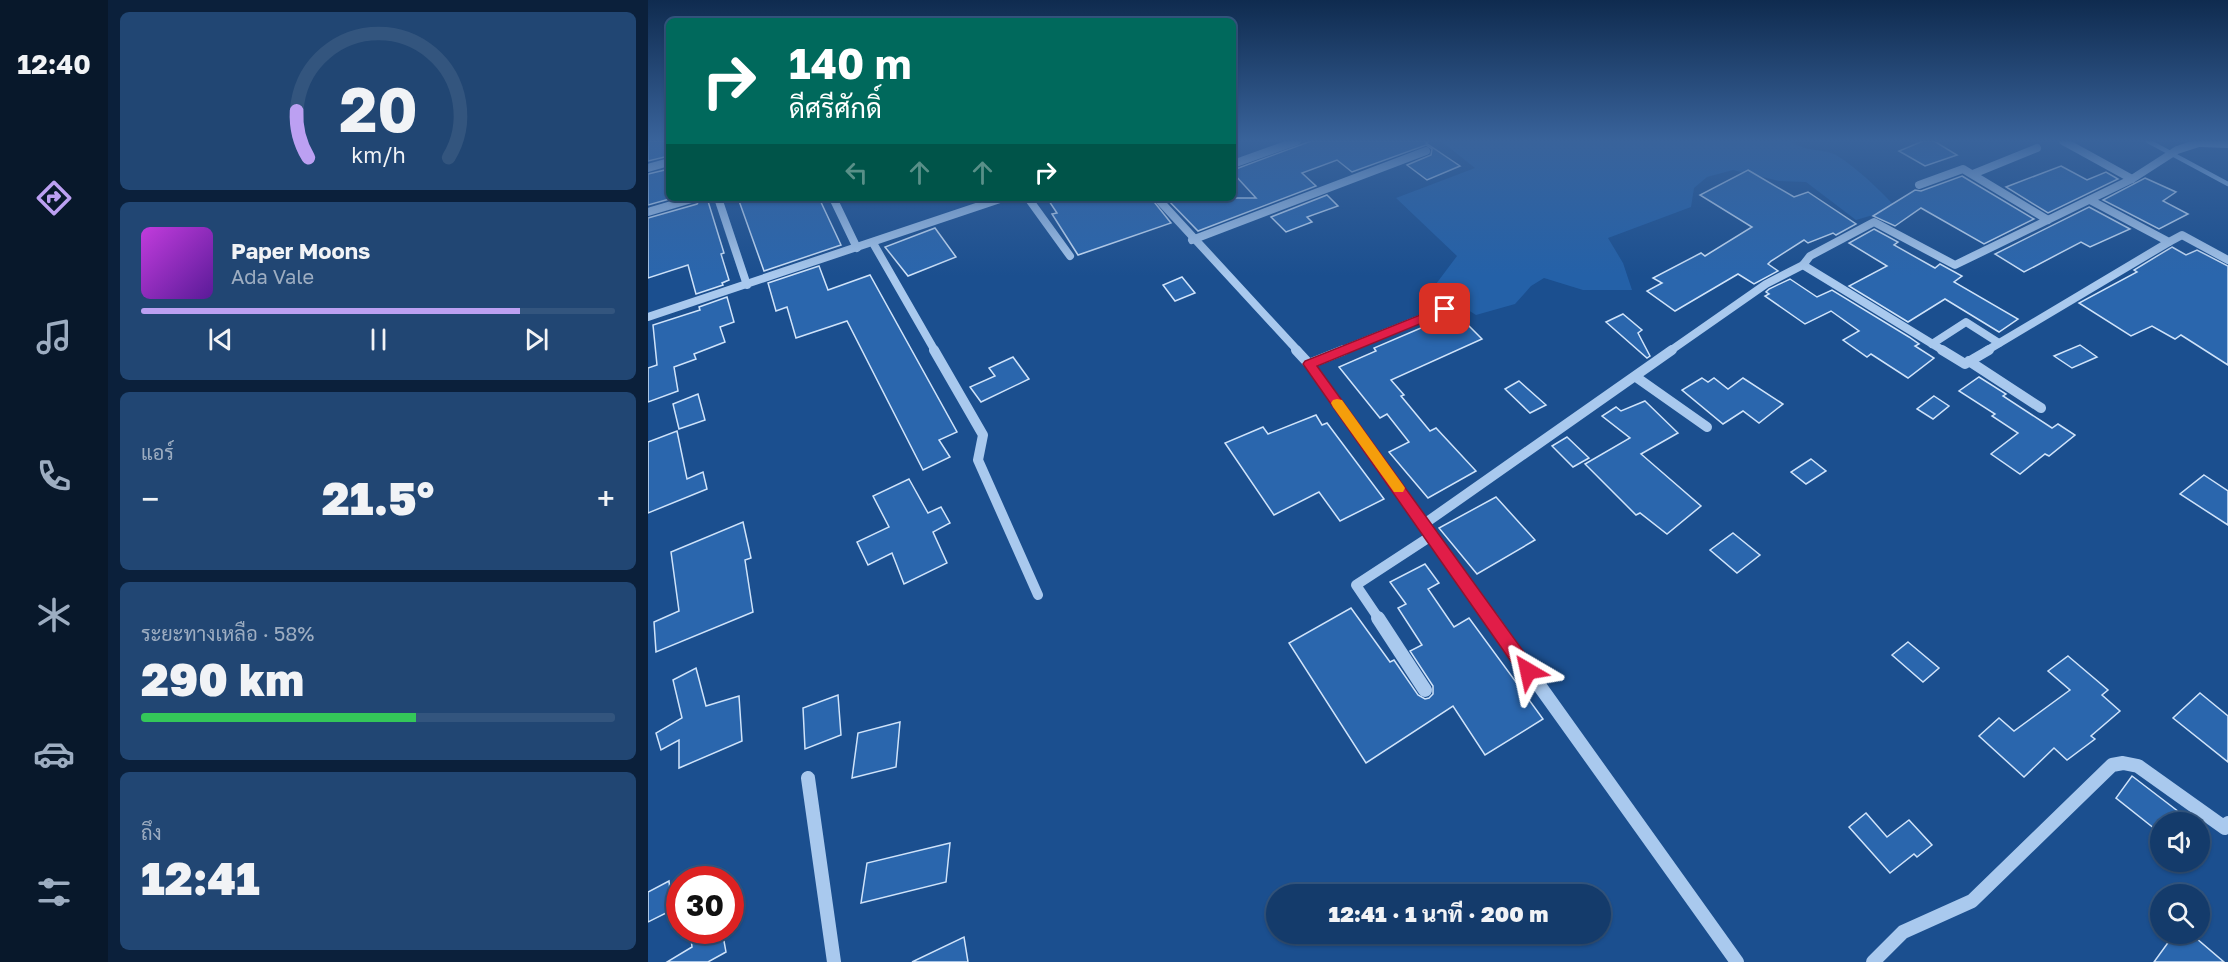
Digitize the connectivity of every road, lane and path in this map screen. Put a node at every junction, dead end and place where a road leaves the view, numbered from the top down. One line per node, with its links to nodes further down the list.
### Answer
1 (1334, 186): 13 (street)
2 (1992, 186): 12 (street)
3 (2118, 186): 4 (street)
4 (2090, 200): 12 (street); 14 (street)
5 (685, 201): 11 (street)
6 (719, 201): 20 (street)
7 (834, 201): 16 (street)
8 (994, 201): 15 (street)
9 (1030, 201): 17 (street)
10 (1160, 201): 13 (street)
11 (648, 212)
12 (2048, 220): 19 (street)
13 (1192, 240): 26 (street)
14 (2169, 242): 18 (street); 23 (street)
15 (873, 243): 16 (street); 32 (street)
16 (857, 248): 20 (street)
17 (1070, 256)
18 (2228, 260)
19 (1803, 265): 24 (street); 27 (street)
20 (747, 285): 22 (street)
21 (1445, 309): 26 (street)
22 (648, 316)
23 (1999, 343): 24 (street); 25 (street)
24 (1932, 344): 25 (street)
25 (1969, 361): 28 (street)
26 (1309, 364): 30 (street)
27 (1636, 377): 29 (street); 30 (street)
28 (2041, 408)
29 (1707, 427)
30 (1424, 524): 31 (street)
31 (1431, 536): 33 (street); 37 (street)
32 (1038, 596)
33 (1425, 690)
34 (808, 778): 36 (street)
35 (2228, 823): 38 (street)
36 (834, 962)
37 (1737, 962)
38 (1873, 962)

